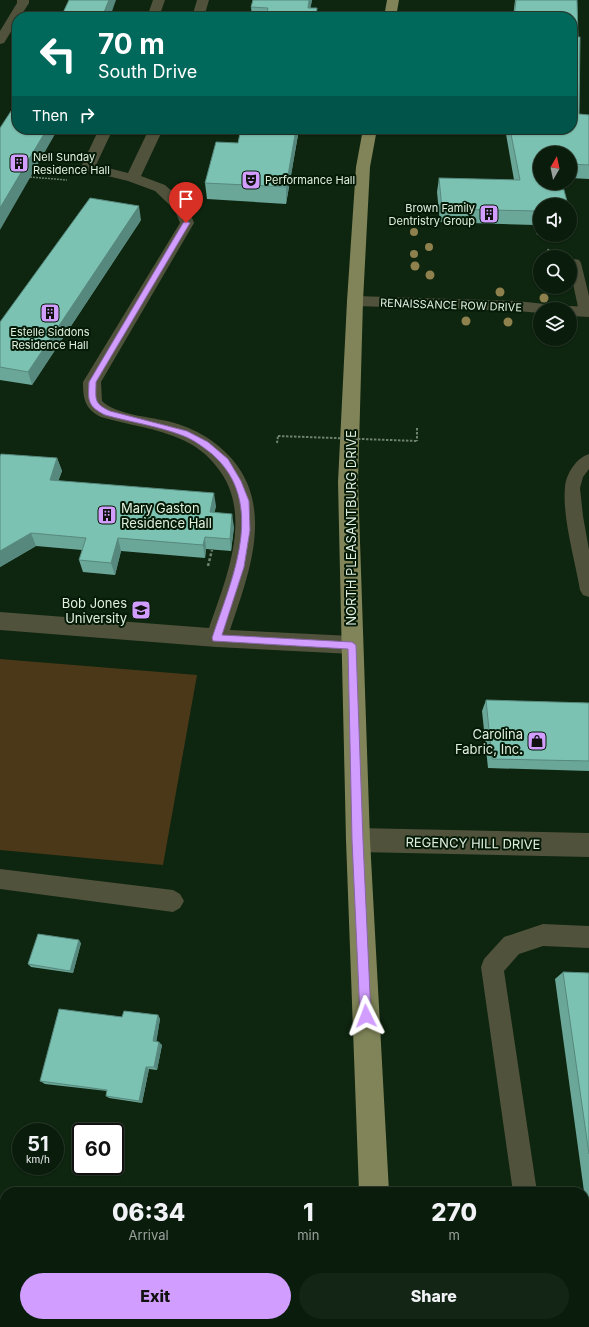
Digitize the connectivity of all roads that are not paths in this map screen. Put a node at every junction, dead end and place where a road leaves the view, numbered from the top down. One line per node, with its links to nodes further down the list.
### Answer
1 (23, 0): 5 (street)
2 (159, 0): 6 (street)
3 (203, 0): 7 (street)
4 (393, 0): 8 (main road)
5 (17, 12)
6 (155, 12)
7 (199, 12)
8 (391, 12)
9 (12, 21): 10 (street)
10 (0, 40)
11 (104, 134): 14 (street)
12 (154, 134): 14 (street)
13 (369, 134): 16 (main road, NORTH PLEASANTBURG DRIVE)
14 (134, 178): 22 (street)
15 (577, 276): 18 (lane)
16 (355, 301): 17 (street, RENAISSANCE ROW DRIVE); 23 (main road, NORTH PLEASANTBURG DRIVE)
17 (533, 308)
18 (583, 315)
19 (589, 460): 20 (lane)
20 (589, 590)
21 (0, 621): 22 (street)
22 (216, 638): 23 (street)
23 (352, 645): 24 (main road, NORTH PLEASANTBURG DRIVE)
24 (358, 840): 25 (street, REGENCY HILL DRIVE); 29 (main road, NORTH PLEASANTBURG DRIVE)
25 (589, 845)
26 (0, 879): 27 (lane)
27 (173, 901)
28 (589, 937): 30 (lane)
29 (374, 1187)
30 (524, 1187)

